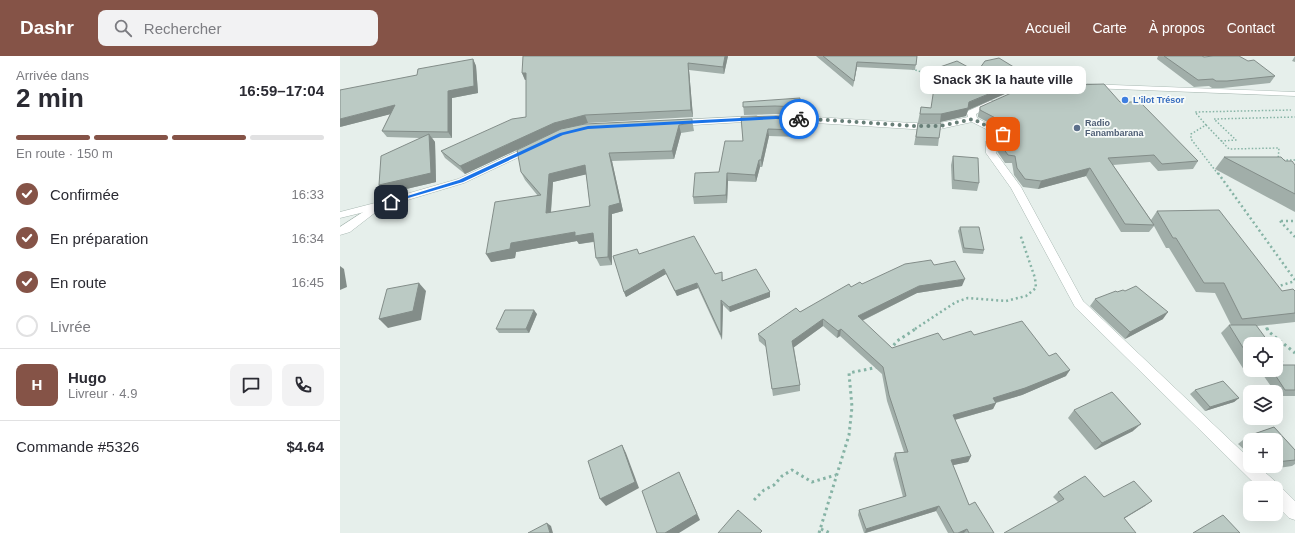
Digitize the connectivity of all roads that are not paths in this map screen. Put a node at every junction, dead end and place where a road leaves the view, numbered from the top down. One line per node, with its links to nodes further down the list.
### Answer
1 (1084, 87): 2 (street)
2 (1295, 94)
3 (1003, 99): 4 (street)
4 (973, 119): 5 (street); 10 (street)
5 (666, 124)
6 (540, 144): 7 (street)
7 (377, 206): 8 (street); 9 (street)
8 (340, 215)
9 (340, 231)
10 (1263, 481)
11 (1283, 501): 12 (street)
12 (1295, 512)

